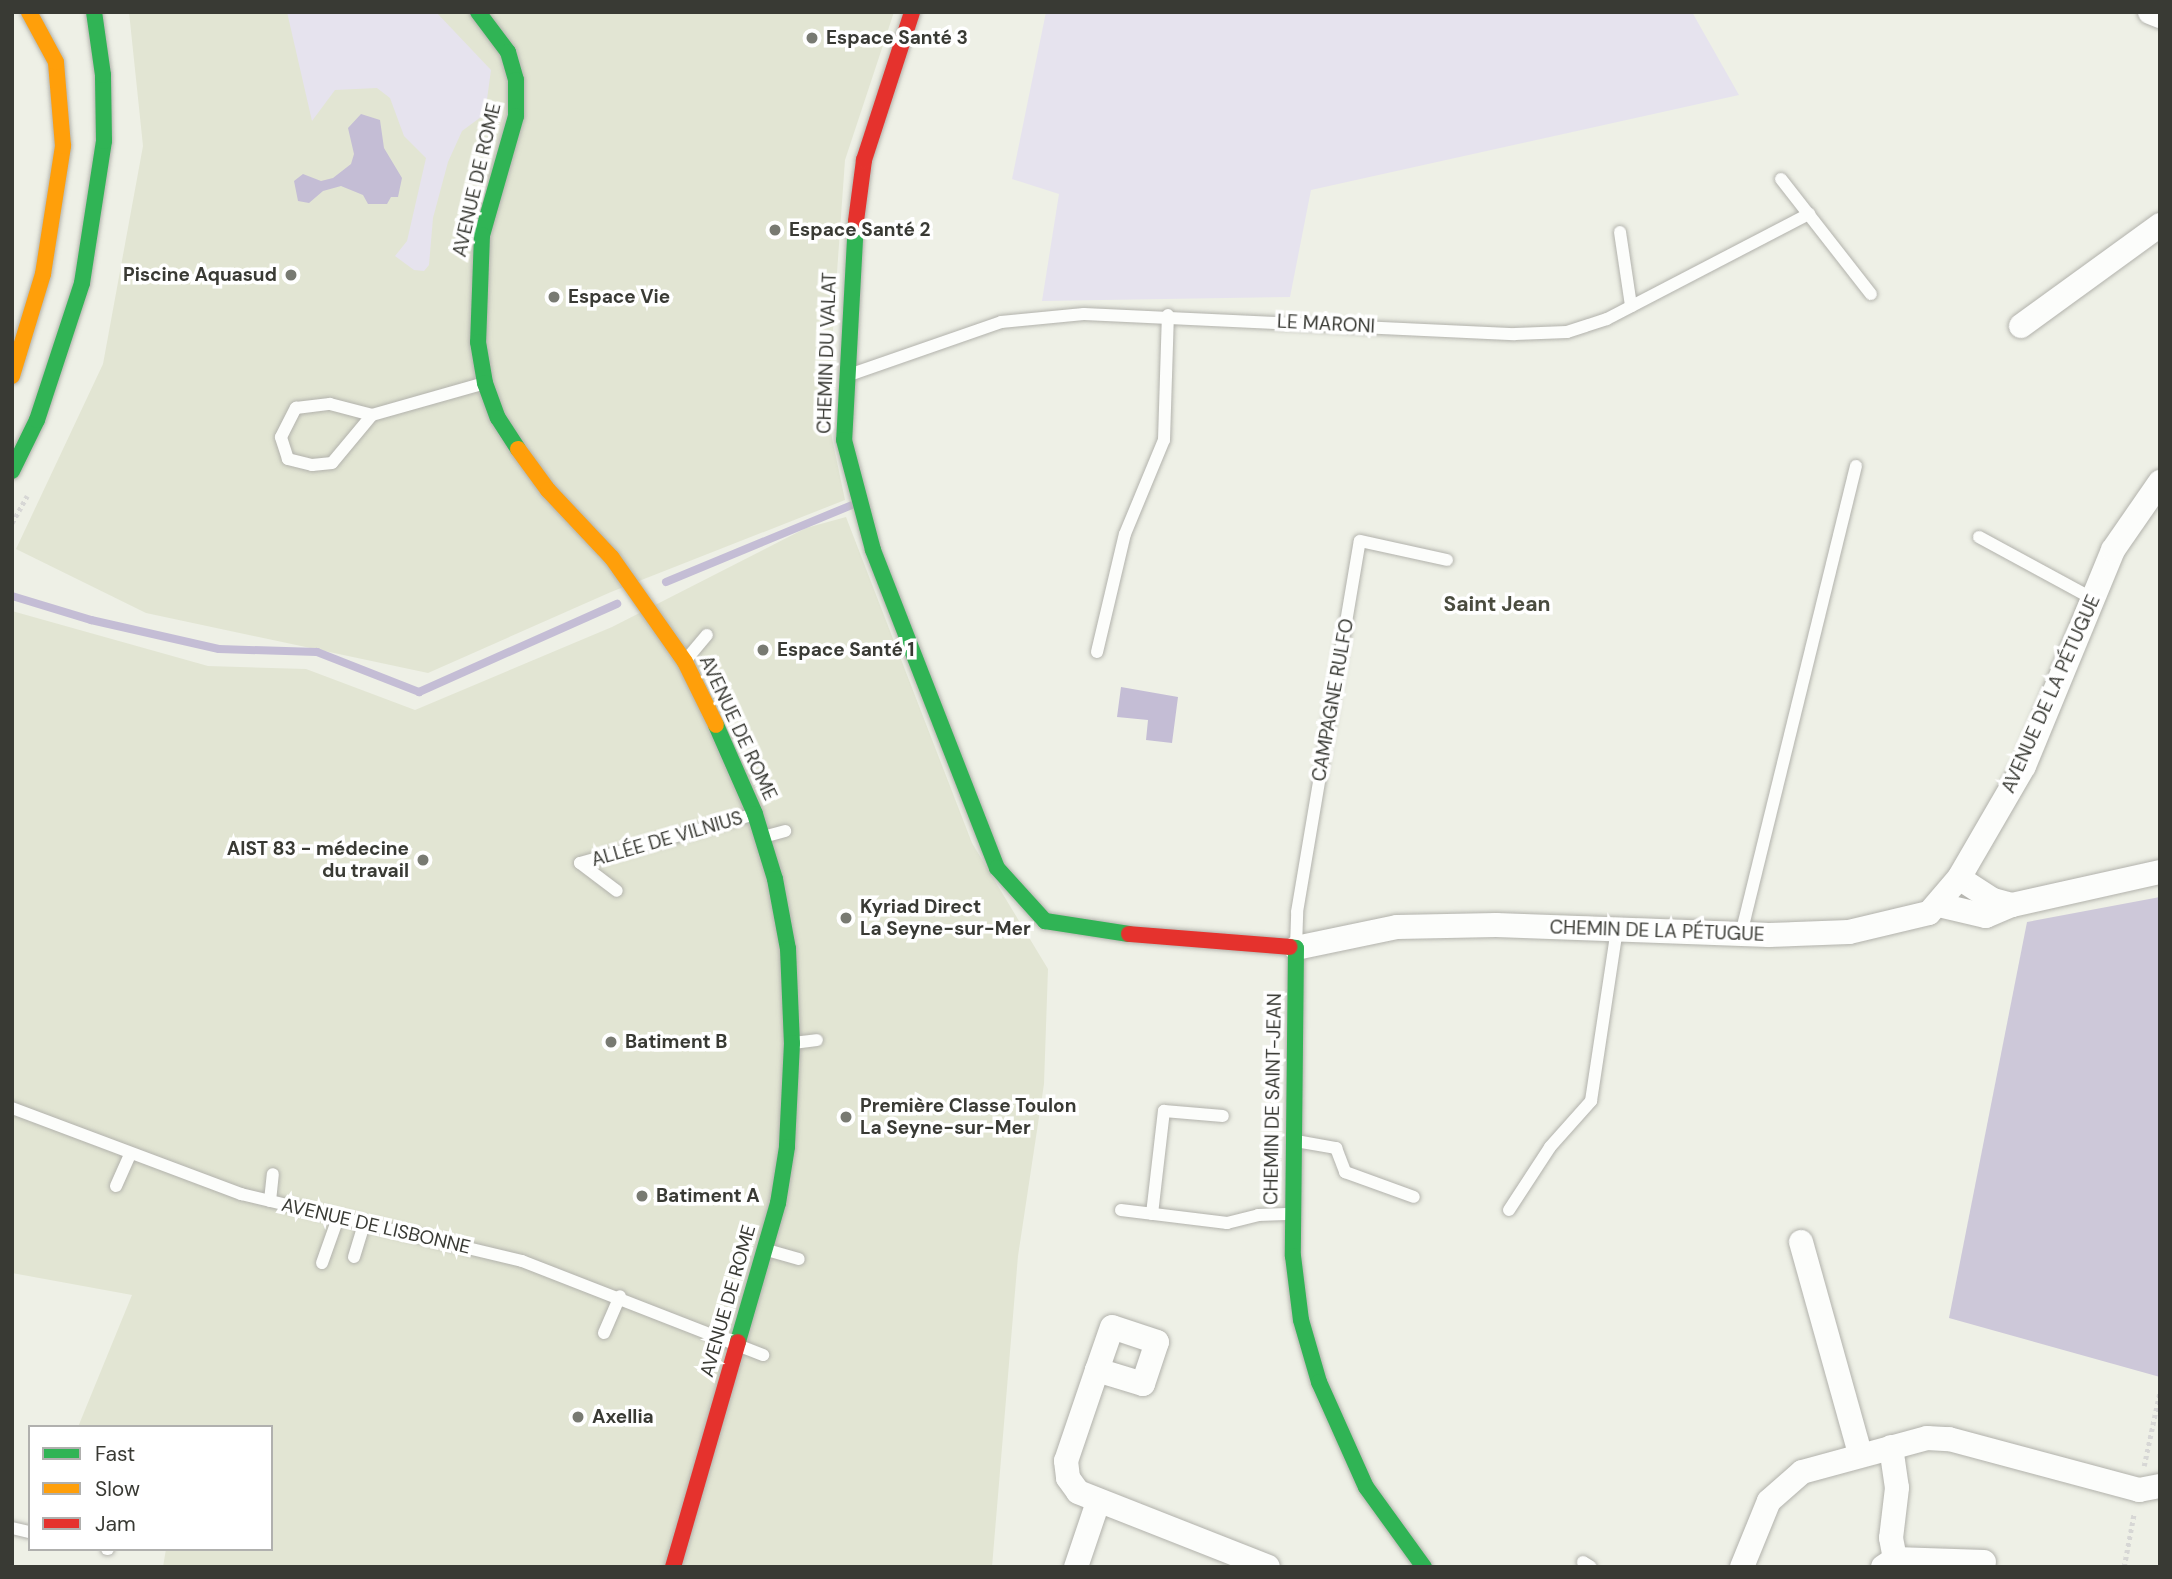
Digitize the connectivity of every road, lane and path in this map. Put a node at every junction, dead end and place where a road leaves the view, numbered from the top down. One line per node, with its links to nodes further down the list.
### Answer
1 (29, 12): 15 (street)
2 (94, 12): 20 (street)
3 (478, 12): 17 (street, AVENUE DE ROME)
4 (912, 12): 16 (street, CHEMIN DU VALAT)
5 (2150, 12): 6 (street)
6 (2160, 16)
7 (1781, 179): 8 (lane)
8 (1809, 214): 11 (lane); 12 (lane, LE MARONI)
9 (2160, 225): 14 (street)
10 (1620, 232): 12 (lane)
11 (1871, 294)
12 (1631, 306): 13 (lane, LE MARONI)
13 (1168, 315): 16 (lane, LE MARONI); 26 (lane)
14 (2021, 326)
15 (12, 376)
16 (845, 377): 40 (street, CHEMIN DU VALAT)
17 (485, 383): 18 (lane); 27 (street, AVENUE DE ROME)
18 (372, 415): 18 (lane)
19 (1856, 466): 39 (lane)
20 (12, 471)
21 (2160, 482): 24 (street, AVENUE DE LA PÉTUGUE)
22 (1979, 537): 24 (lane)
23 (1447, 560): 40 (lane, CAMPAGNE RULFO)
24 (2093, 599): 33 (street, AVENUE DE LA PÉTUGUE)
25 (707, 635): 27 (lane)
26 (1097, 652)
27 (685, 662): 28 (street, AVENUE DE ROME)
28 (755, 814): 30 (street, AVENUE DE ROME); 35 (lane, ALLÉE DE VILNIUS)
29 (785, 831): 30 (lane)
30 (763, 837): 34 (street, AVENUE DE ROME)
31 (2160, 873): 37 (street)
32 (792, 876): 34 (lane)
33 (1959, 878): 36 (street, AVENUE DE LA PÉTUGUE); 37 (street)
34 (775, 879): 42 (street, AVENUE DE ROME)
35 (617, 891)
36 (1938, 905): 37 (street); 39 (street, CHEMIN DE LA PÉTUGUE)
37 (2012, 905)
38 (1617, 930): 39 (street, CHEMIN DE LA PÉTUGUE); 40 (street, CHEMIN DE LA PÉTUGUE); 52 (lane)
39 (1741, 934)
40 (1296, 948): 45 (street, CHEMIN DE SAINT-JEAN)
41 (817, 1040): 42 (lane)
42 (792, 1043): 58 (street, AVENUE DE ROME)
43 (12, 1108): 46 (lane, AVENUE DE LISBONNE)
44 (1223, 1116): 53 (lane)
45 (1293, 1140): 49 (lane); 54 (street, CHEMIN DE SAINT-JEAN)
46 (130, 1155): 48 (lane); 50 (lane, AVENUE DE LISBONNE)
47 (274, 1174): 50 (lane)
48 (116, 1186)
49 (1414, 1196)
50 (270, 1201): 55 (lane, AVENUE DE LISBONNE)
51 (1121, 1210): 53 (lane)
52 (1509, 1210)
53 (1152, 1214): 54 (lane)
54 (1293, 1214): 76 (street, CHEMIN DE SAINT-JEAN)
55 (338, 1218): 56 (lane, AVENUE DE LISBONNE); 61 (lane)
56 (364, 1224): 59 (lane); 62 (lane, AVENUE DE LISBONNE)
57 (1801, 1242): 68 (street)
58 (767, 1250): 60 (lane); 64 (street, AVENUE DE ROME)
59 (354, 1257)
60 (799, 1259)
61 (322, 1263)
62 (620, 1296): 63 (lane); 64 (lane, AVENUE DE LISBONNE)
63 (604, 1333)
64 (738, 1346): 65 (lane, AVENUE DE LISBONNE); 73 (street, AVENUE DE ROME)
65 (763, 1354)
66 (1097, 1370): 70 (street)
67 (1891, 1447): 68 (street); 69 (street); 72 (street)
68 (1860, 1454): 77 (street)
69 (2160, 1486)
70 (1098, 1502): 74 (street); 75 (street)
71 (1984, 1562): 72 (street)
72 (1889, 1563)
73 (673, 1567)
74 (1076, 1567)
75 (1268, 1567)
76 (1424, 1567)
77 (1742, 1567)

